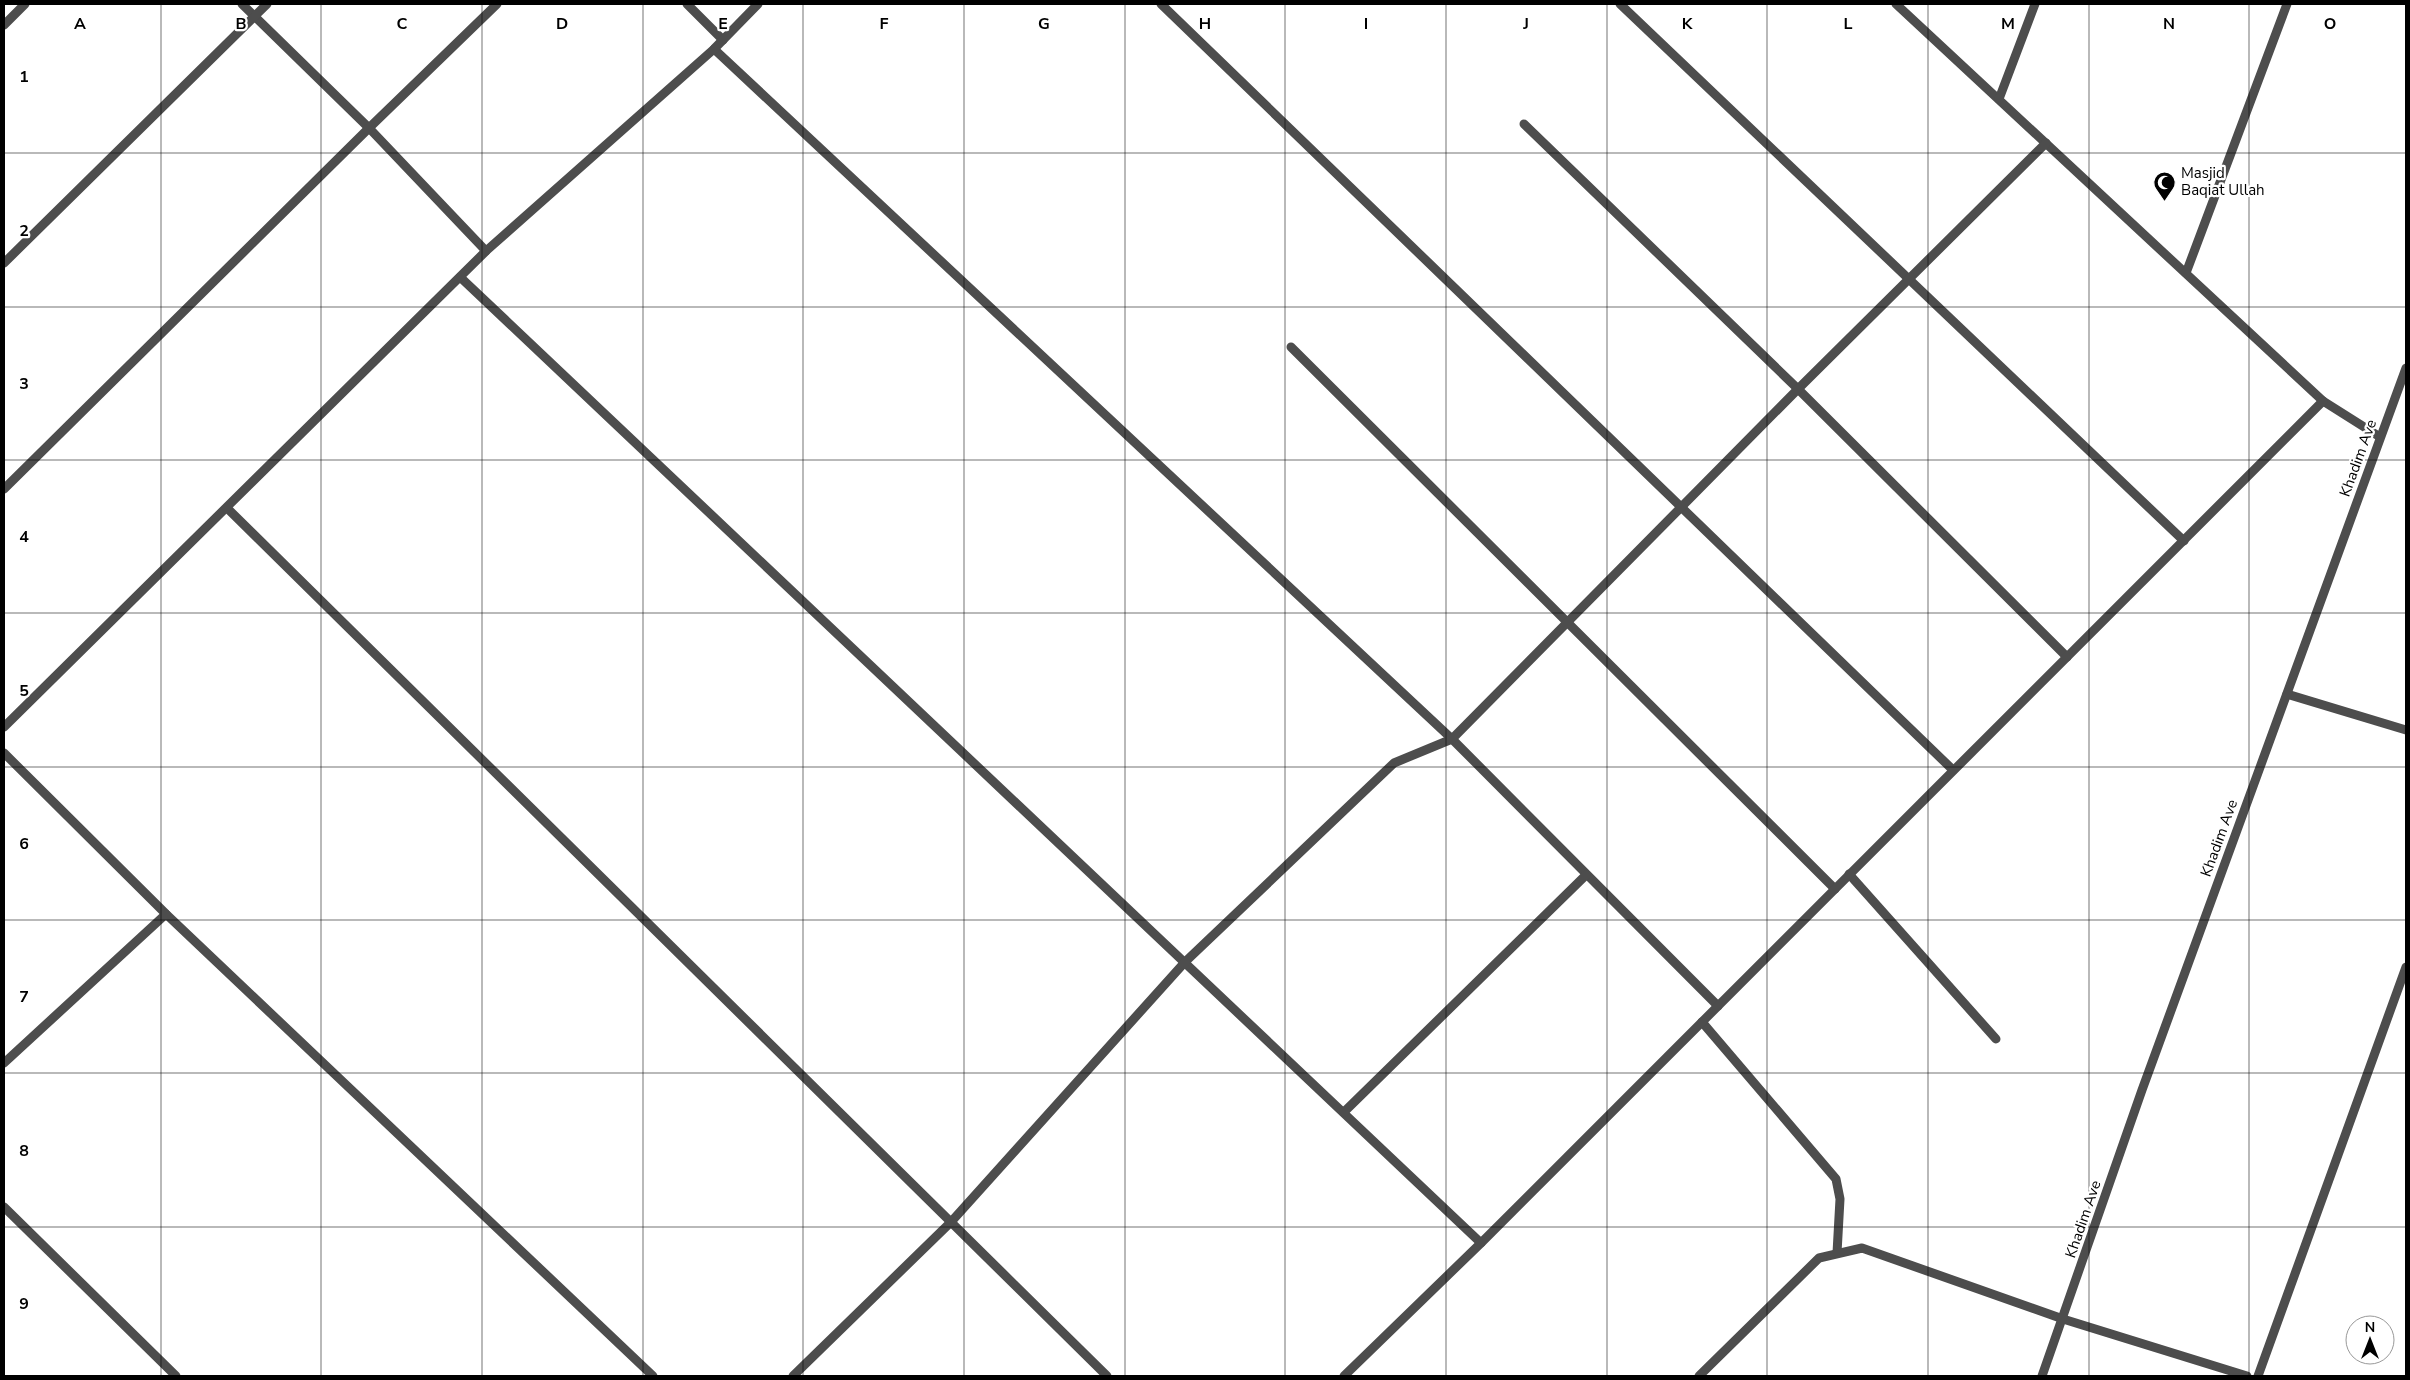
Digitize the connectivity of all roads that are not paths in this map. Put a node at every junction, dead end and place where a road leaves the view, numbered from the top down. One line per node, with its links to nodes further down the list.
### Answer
1 (26, 4): 13 (street)
2 (242, 4): 12 (street)
3 (267, 4): 12 (street)
4 (497, 4): 18 (street)
5 (687, 4): 14 (street)
6 (758, 4): 14 (street)
7 (1161, 4): 32 (street)
8 (1620, 4): 24 (street)
9 (1896, 4): 16 (street)
10 (2035, 4): 16 (street)
11 (2287, 4): 22 (street)
12 (254, 16): 18 (street); 21 (street)
13 (4, 25)
14 (723, 40): 15 (street)
15 (714, 49): 20 (street); 39 (street)
16 (1999, 99): 19 (street)
17 (1524, 124): 27 (street)
18 (369, 128): 20 (street); 30 (street)
19 (2046, 143): 22 (street); 24 (street)
20 (486, 251): 23 (street)
21 (4, 264)
22 (2186, 273): 28 (street)
23 (460, 277): 31 (street); 46 (street)
24 (1910, 278): 27 (street); 33 (street)
25 (1291, 347): 34 (street)
26 (2406, 368): 29 (street, Khadim Ave)
27 (1798, 390): 32 (street); 35 (street)
28 (2323, 401): 29 (street); 33 (street)
29 (2380, 437): 36 (street, Khadim Ave)
30 (4, 489)
31 (227, 508): 37 (street); 54 (street)
32 (1681, 508): 34 (street); 41 (street)
33 (2184, 541): 35 (street)
34 (1568, 622): 39 (street); 44 (street)
35 (2067, 657): 41 (street)
36 (2287, 694): 38 (street); 57 (street, Khadim Ave)
37 (4, 727)
38 (2406, 730)
39 (1452, 739): 42 (street); 46 (street)
40 (4, 753): 45 (street)
41 (1953, 770): 43 (street)
42 (1586, 874): 48 (street); 52 (street)
43 (1849, 874): 44 (street); 50 (street)
44 (1835, 889): 48 (street)
45 (166, 914): 51 (street); 59 (street)
46 (1185, 962): 52 (street); 54 (street)
47 (2406, 967): 66 (street)
48 (1718, 1006): 49 (street)
49 (1702, 1022): 55 (street); 56 (street)
50 (1996, 1038)
51 (4, 1063)
52 (1344, 1112): 55 (street)
53 (4, 1207): 58 (street)
54 (951, 1222): 60 (street); 61 (street)
55 (1482, 1243): 62 (street)
56 (1837, 1253): 57 (street); 63 (street)
57 (2062, 1319): 64 (street, Khadim Ave); 65 (street)
58 (176, 1376)
59 (653, 1376)
60 (793, 1376)
61 (1107, 1376)
62 (1344, 1376)
63 (1699, 1376)
64 (2042, 1376)
65 (2247, 1376)
66 (2258, 1376)

